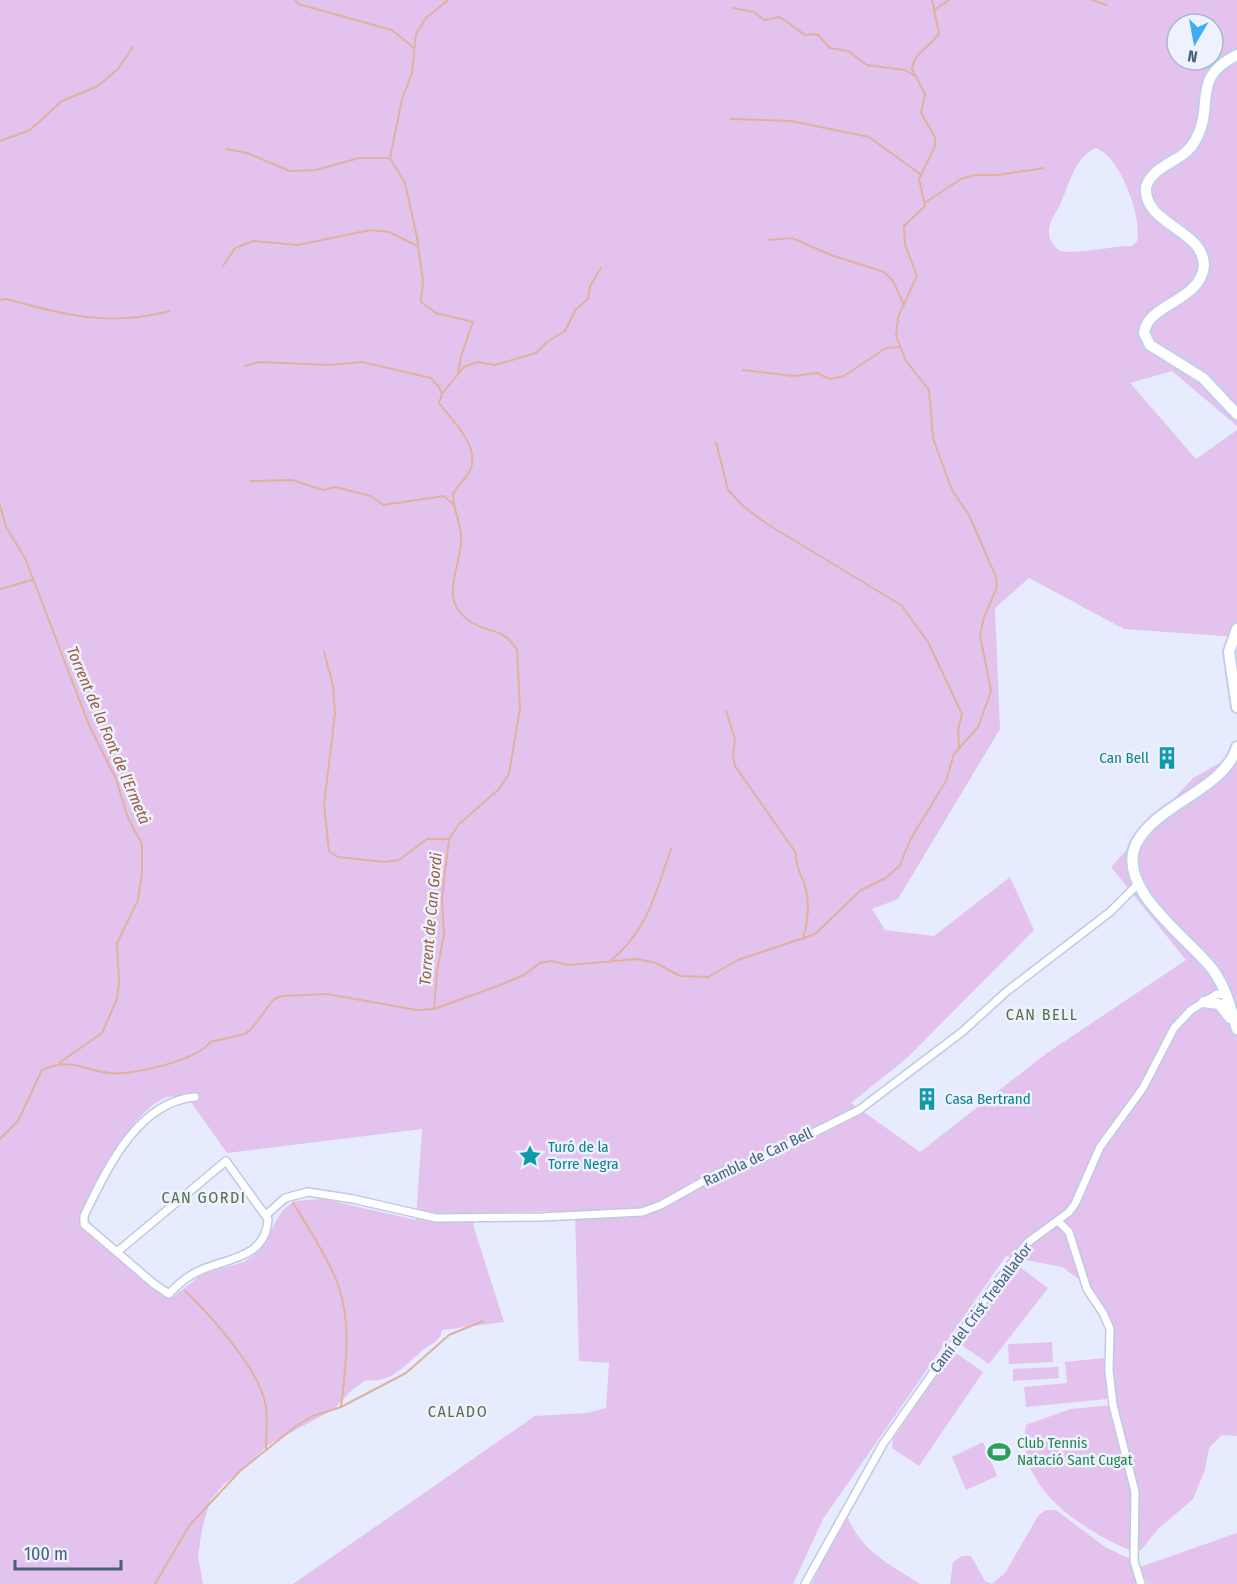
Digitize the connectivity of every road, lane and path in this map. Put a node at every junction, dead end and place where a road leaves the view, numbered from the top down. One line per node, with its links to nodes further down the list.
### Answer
1 (1237, 55): 2 (main road)
2 (1237, 414)
3 (1237, 628): 4 (main road)
4 (1234, 668): 5 (main road)
5 (1237, 707)
6 (1237, 747): 7 (main road)
7 (1138, 884): 8 (main road); 12 (street, Rambla de Can Bell)
8 (1222, 991): 9 (main road); 10 (main road)
9 (1204, 1002): 10 (main road); 13 (street, Camí del Crist Treballador)
10 (1237, 1030)
11 (195, 1096): 14 (street)
12 (266, 1215): 14 (street); 14 (street)
13 (1058, 1221): 15 (street, Camí del Crist Treballador); 16 (street)
14 (117, 1252)
15 (805, 1584)
16 (1141, 1584)

